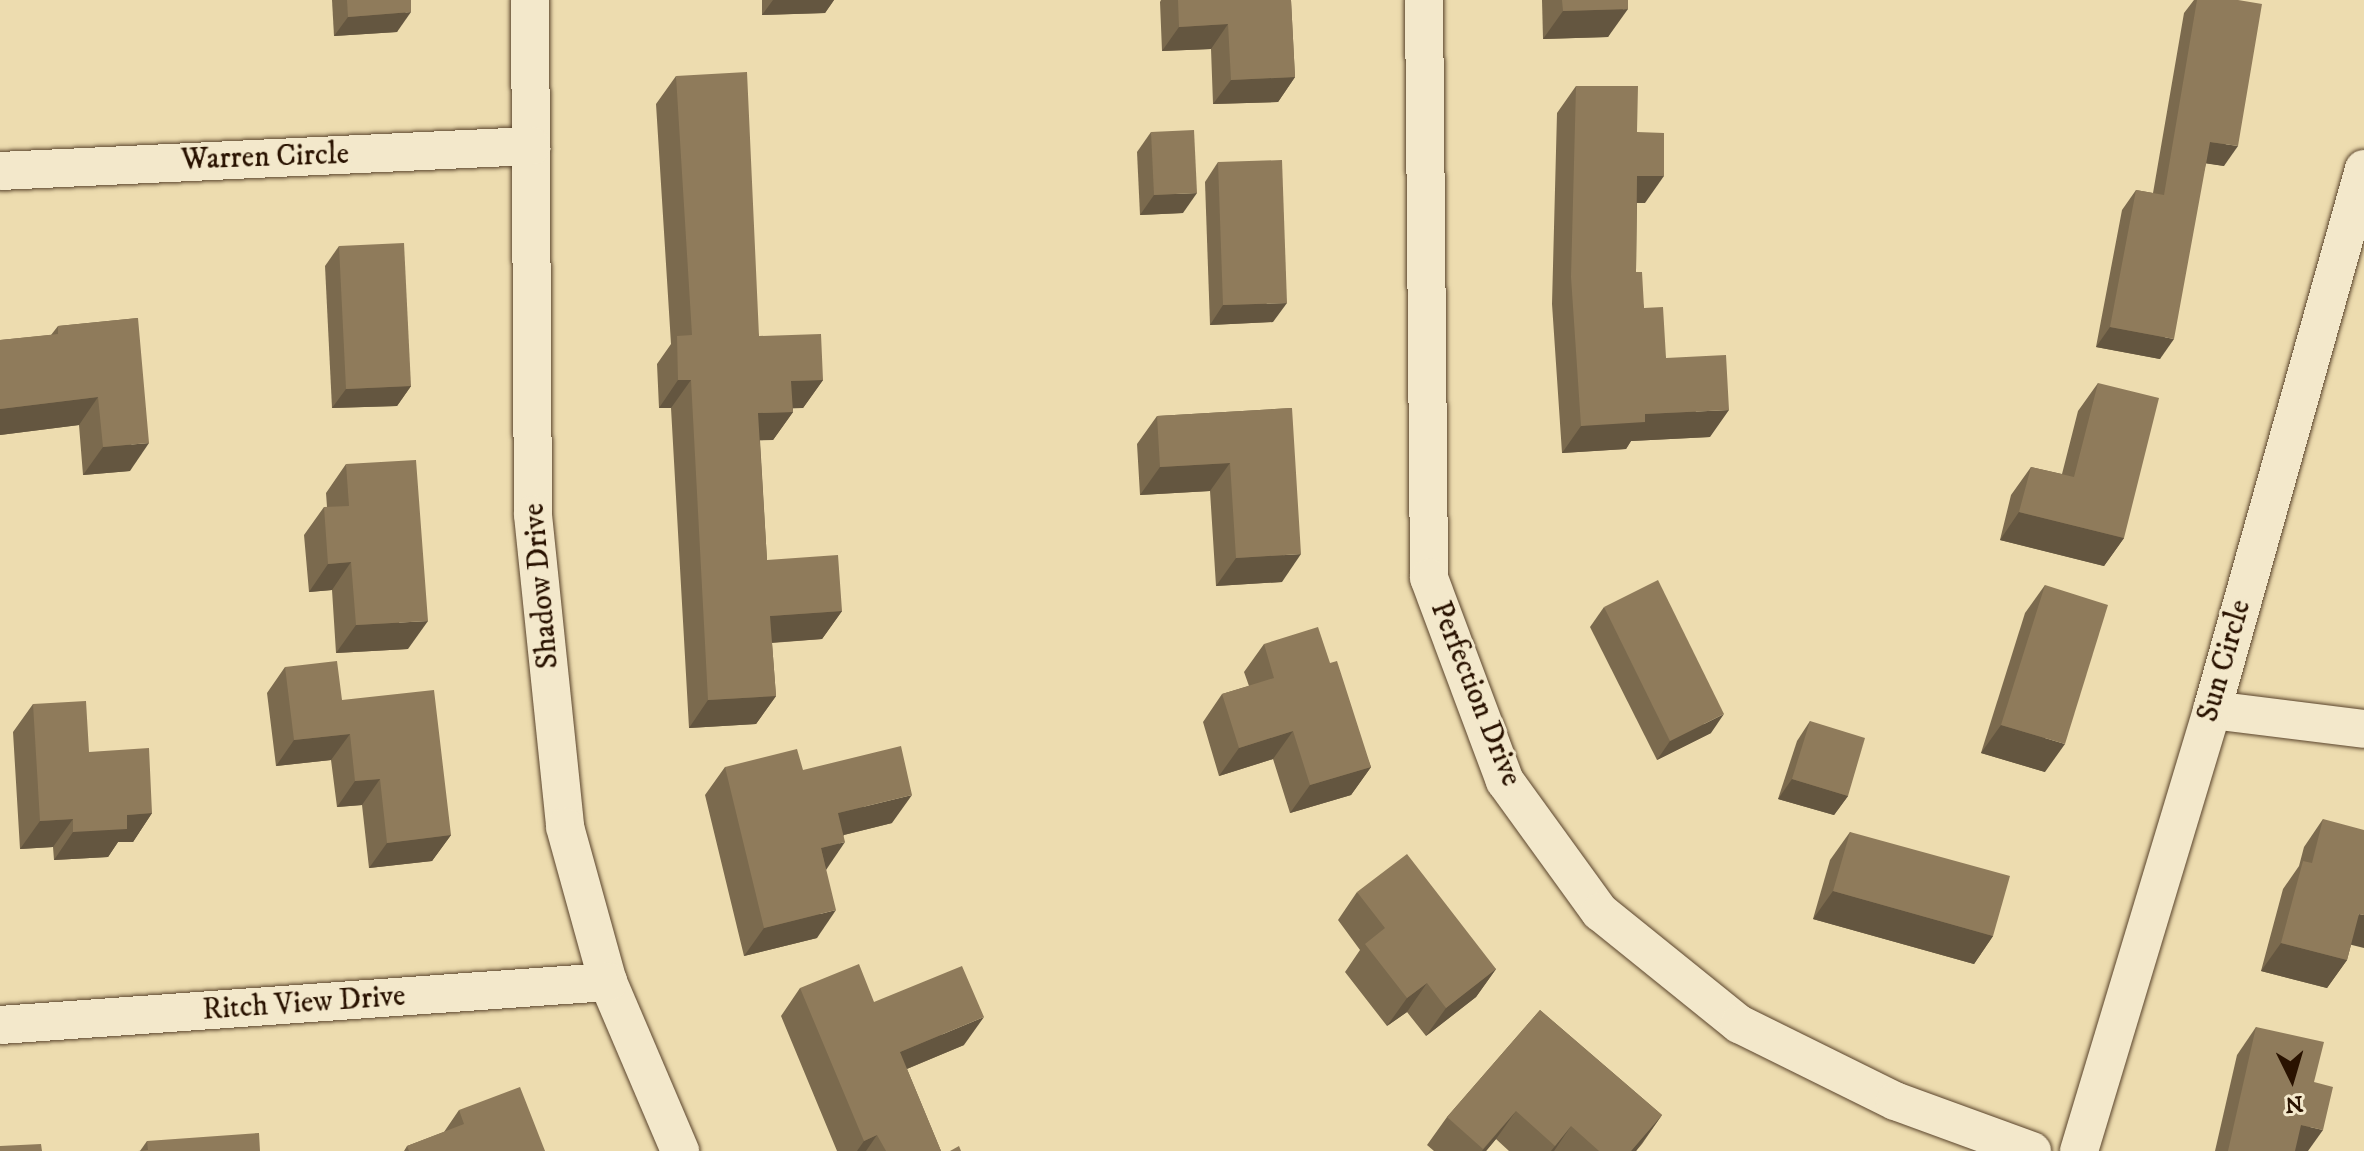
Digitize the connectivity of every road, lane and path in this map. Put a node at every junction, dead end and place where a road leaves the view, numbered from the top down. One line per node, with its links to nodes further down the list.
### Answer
1 (530, 0): 3 (street, Shadow Drive)
2 (1424, 0): 11 (street, Perfection Drive)
3 (531, 146): 5 (street, Warren Circle); 8 (street, Shadow Drive)
4 (2364, 169): 6 (street, Sun Circle)
5 (0, 171)
6 (2212, 710): 7 (street); 12 (street, Sun Circle)
7 (2364, 729)
8 (608, 982): 9 (street, Ritch View Drive); 10 (street, Shadow Drive)
9 (0, 1025)
10 (680, 1151)
11 (2032, 1151)
12 (2079, 1151)

